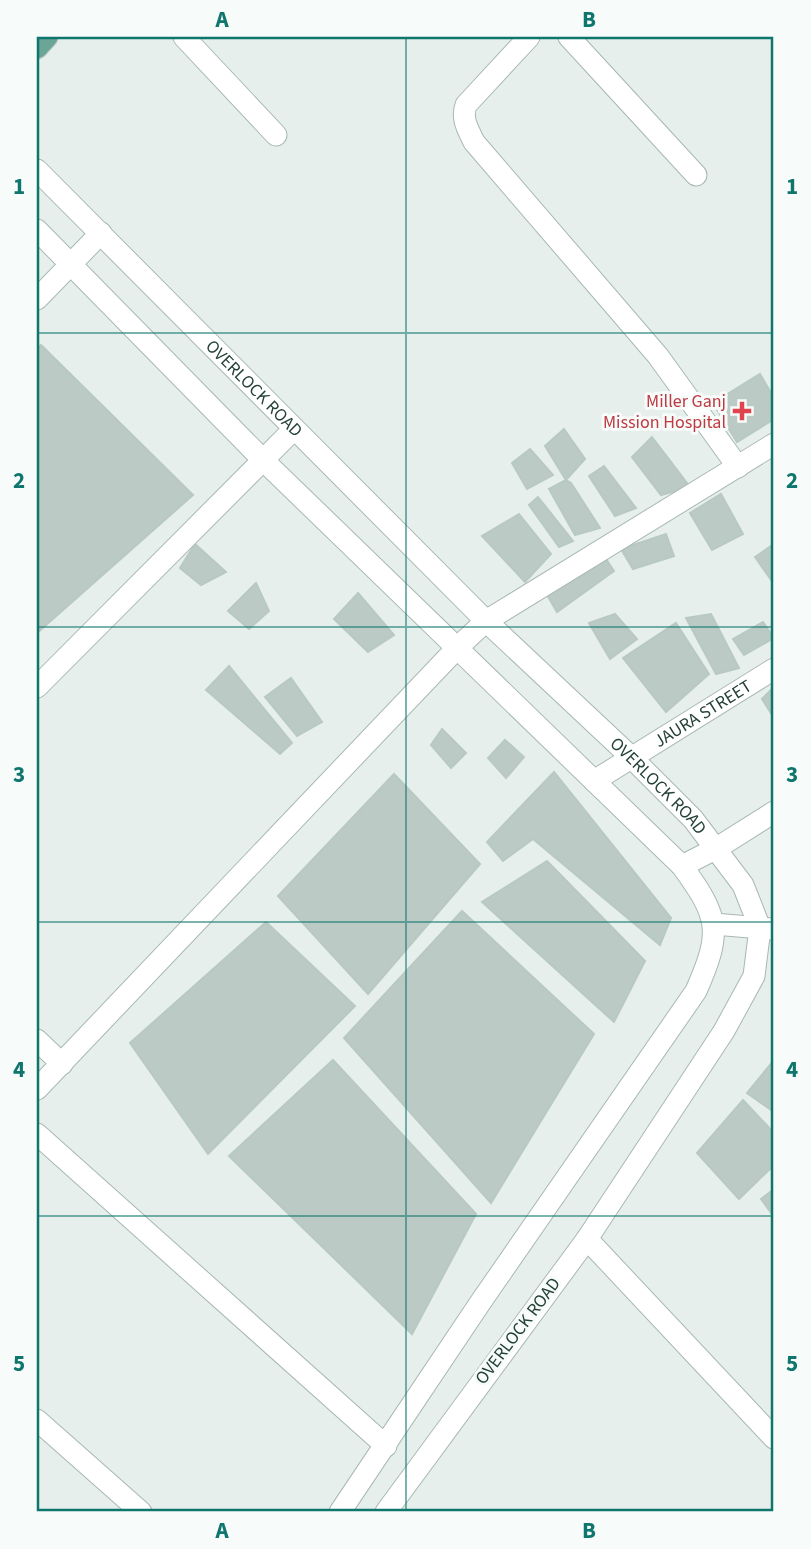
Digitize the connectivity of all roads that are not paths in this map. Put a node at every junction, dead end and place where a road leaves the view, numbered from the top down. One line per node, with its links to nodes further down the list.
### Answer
1 (47, 37): 5 (main road)
2 (184, 37): 6 (street)
3 (529, 37): 16 (street)
4 (569, 37): 8 (street)
5 (37, 48)
6 (276, 135)
7 (37, 170): 10 (street, OVERLOCK ROAD)
8 (696, 175)
9 (37, 230): 11 (street)
10 (101, 233): 11 (street); 13 (street, OVERLOCK ROAD)
11 (71, 264): 12 (street); 15 (street)
12 (37, 299)
13 (294, 429): 15 (street); 17 (street, OVERLOCK ROAD)
14 (774, 444): 16 (street)
15 (263, 460): 18 (street); 20 (street)
16 (738, 467): 17 (street)
17 (486, 621): 18 (street); 21 (street, OVERLOCK ROAD)
18 (458, 647): 22 (street); 29 (street)
19 (774, 669): 21 (street, JAURA STREET)
20 (37, 687)
21 (632, 758): 22 (street, JAURA STREET); 24 (street, OVERLOCK ROAD)
22 (594, 781): 25 (street)
23 (774, 812): 24 (street)
24 (717, 848): 25 (street); 27 (street, OVERLOCK ROAD)
25 (682, 866): 26 (street)
26 (714, 925): 27 (street); 35 (street)
27 (767, 928): 32 (street, OVERLOCK ROAD)
28 (37, 1040): 29 (street)
29 (62, 1064): 30 (street)
30 (37, 1089)
31 (37, 1134): 35 (street)
32 (587, 1239): 34 (street); 38 (street, OVERLOCK ROAD)
33 (37, 1420): 36 (street)
34 (774, 1438)
35 (386, 1446): 37 (street)
36 (141, 1512)
37 (340, 1512)
38 (386, 1512)

